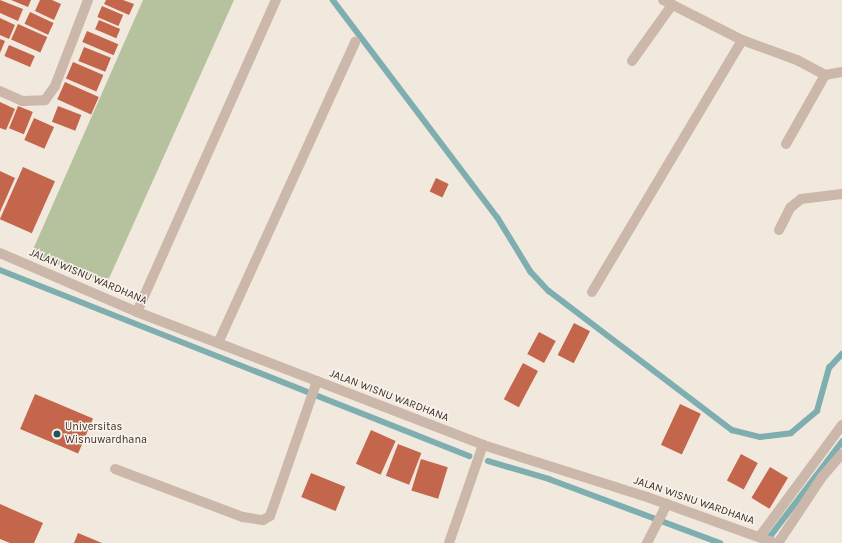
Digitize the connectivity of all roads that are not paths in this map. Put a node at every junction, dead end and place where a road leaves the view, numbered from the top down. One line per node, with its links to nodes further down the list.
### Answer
1 (88, 0): 9 (street)
2 (276, 0): 15 (street)
3 (667, 2): 4 (street); 6 (street)
4 (742, 40): 8 (street); 14 (street)
5 (355, 42): 16 (street)
6 (632, 61)
7 (841, 68): 8 (street)
8 (825, 75): 10 (street)
9 (0, 91)
10 (786, 144)
11 (842, 194): 12 (street)
12 (779, 230)
13 (0, 253): 15 (street, JALAN WISNU WARDHANA)
14 (592, 292)
15 (137, 312): 16 (street, JALAN WISNU WARDHANA)
16 (218, 343): 17 (street, JALAN WISNU WARDHANA)
17 (314, 390): 19 (street, JALAN WISNU WARDHANA); 21 (street)
18 (842, 425): 22 (street)
19 (483, 446): 24 (street, JALAN WISNU WARDHANA); 26 (street)
20 (842, 454): 23 (street)
21 (115, 469)
22 (809, 469): 23 (street); 25 (street)
23 (821, 476): 29 (street)
24 (667, 504): 25 (street, JALAN WISNU WARDHANA); 27 (street)
25 (760, 537): 28 (street, JALAN WISNU WARDHANA)
26 (449, 543)
27 (647, 543)
28 (774, 543)
29 (778, 543)

